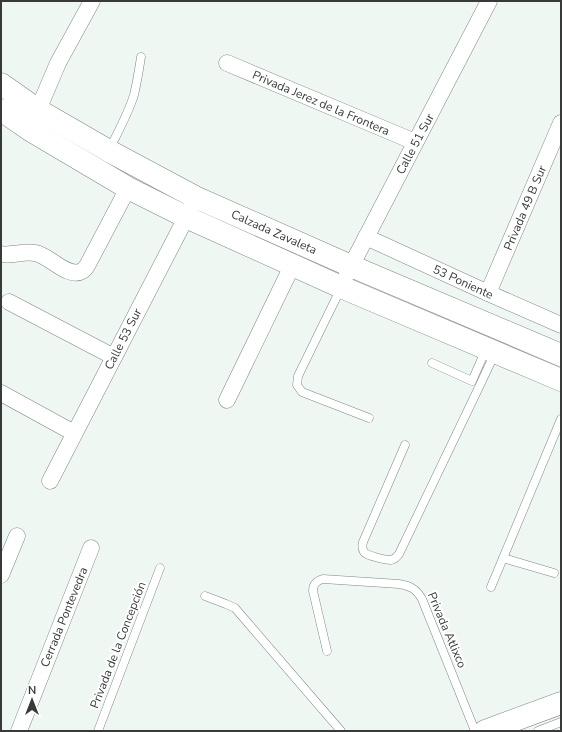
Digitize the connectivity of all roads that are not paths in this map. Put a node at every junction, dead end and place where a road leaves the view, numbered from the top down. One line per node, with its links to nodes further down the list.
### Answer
1 (92, 1): 7 (street)
2 (490, 1): 9 (street, Calle 51 Sur)
3 (141, 57): 10 (lane)
4 (227, 63): 9 (street, Privada Jerez de la Frontera)
5 (1, 84): 7 (main road, Calzada Zavaleta)
6 (1, 110): 11 (main road, Calzada Zavaleta)
7 (38, 110): 10 (main road, Calzada Zavaleta)
8 (561, 123): 19 (street, Privada 49 B Sur)
9 (415, 142): 14 (street, Calle 51 Sur)
10 (109, 151): 12 (main road, Calzada Zavaleta)
11 (128, 188): 13 (main road, Calzada Zavaleta); 15 (street)
12 (196, 197): 13 (street, Calle 53 Sur); 17 (main road, Calzada Zavaleta)
13 (186, 217): 16 (main road, Calzada Zavaleta); 24 (street, Calle 53 Sur)
14 (366, 237): 17 (street, Calle 51 Sur); 19 (street, 53 Poniente)
15 (1, 254)
16 (292, 266): 18 (main road, Calzada Zavaleta); 30 (street)
17 (351, 266): 18 (street, Calle 51 Sur); 23 (main road, Calzada Zavaleta)
18 (341, 287): 22 (main road, Calzada Zavaleta); 31 (lane)
19 (488, 293): 21 (street, 53 Poniente)
20 (9, 302): 24 (street)
21 (561, 325)
22 (491, 350): 26 (main road, Calzada Zavaleta); 27 (lane); 28 (lane)
23 (561, 355)
24 (114, 357): 33 (street, Calle 53 Sur)
25 (432, 363): 27 (lane)
26 (561, 380)
27 (472, 381): 28 (lane)
28 (480, 385): 34 (lane)
29 (1, 393): 33 (street)
30 (226, 400)
31 (369, 418)
32 (561, 419): 38 (lane)
33 (74, 433): 35 (street, Calle 53 Sur)
34 (405, 445)
35 (50, 481)
36 (17, 536): 41 (street)
37 (91, 548): 47 (street, Cerrada Pontevedra)
38 (503, 558): 40 (lane); 42 (lane)
39 (160, 568): 48 (lane, Privada de la Concepción)
40 (554, 573)
41 (1, 575)
42 (491, 587)
43 (205, 596): 49 (lane)
44 (327, 651): 50 (lane, Privada Atlixco)
45 (561, 703): 51 (main road)
46 (561, 722): 52 (lane)
47 (19, 731)
48 (98, 731)
49 (341, 731)
50 (475, 731)
51 (485, 731)
52 (538, 731)

